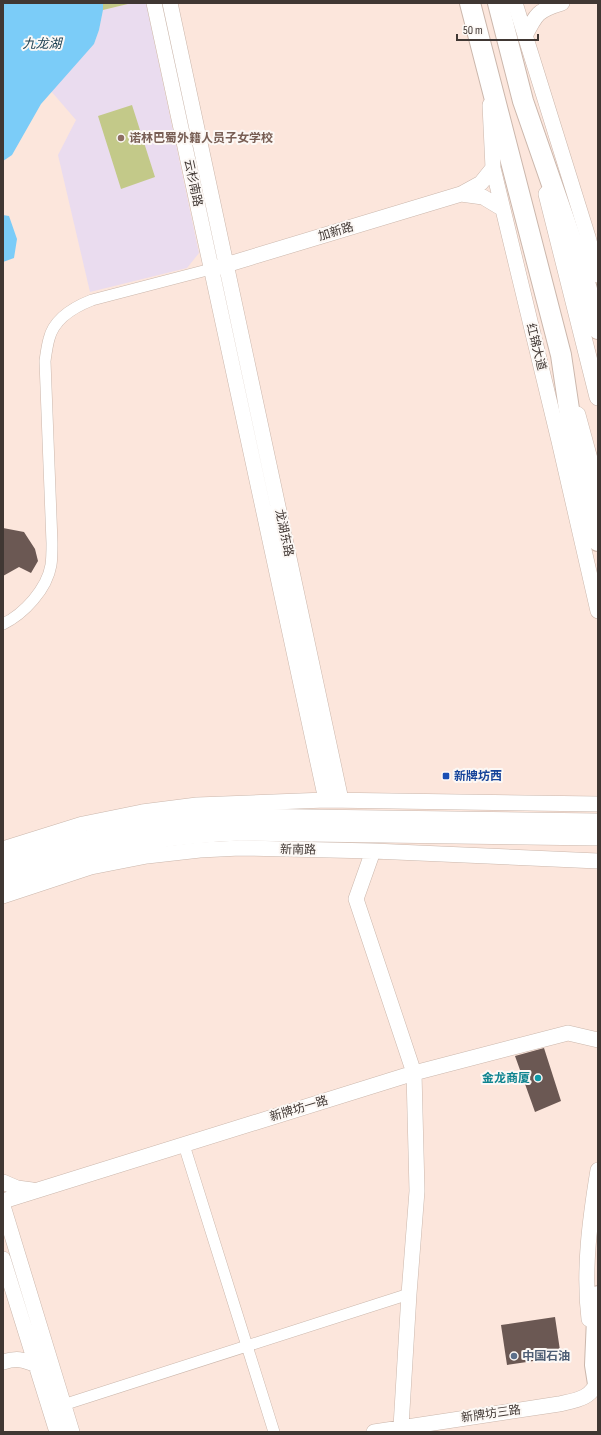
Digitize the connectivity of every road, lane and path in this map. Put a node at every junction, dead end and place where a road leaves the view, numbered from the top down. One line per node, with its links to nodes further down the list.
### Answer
1 (154, 3): 14 (street, 云杉南路)
2 (170, 3): 13 (street, 云杉南路)
3 (470, 3): 8 (highway, 红锦大道)
4 (498, 3): 9 (highway)
5 (515, 3): 7 (street)
6 (562, 3): 7 (street)
7 (524, 36): 15 (street)
8 (489, 80): 10 (street, 红锦大道); 17 (highway, 红锦大道)
9 (523, 101): 16 (highway); 18 (main road)
10 (493, 168): 11 (street); 12 (street, 红锦大道)
11 (461, 194): 12 (street); 13 (street, 加新路)
12 (503, 209): 21 (street, 红锦大道)
13 (228, 265): 14 (street, 加新路); 24 (street, 龙湖东路)
14 (211, 269): 22 (street); 24 (street, 龙湖东路)
15 (598, 275)
16 (598, 329)
17 (561, 355): 19 (main road, 红锦大道); 20 (highway, 红锦大道)
18 (598, 397)
19 (598, 492)
20 (598, 541)
21 (598, 611)
22 (3, 624)
23 (598, 796): 25 (street)
24 (334, 800): 25 (street); 28 (street)
25 (591, 804)
26 (598, 822): 31 (main road)
27 (598, 837): 32 (main road, 新南路)
28 (3, 848)
29 (373, 851): 30 (street, 新南路); 33 (street, 新南路); 35 (street)
30 (597, 862)
31 (3, 865)
32 (3, 881)
33 (3, 896)
34 (598, 1040): 35 (street, 新牌坊一路)
35 (414, 1073): 36 (street, 新牌坊一路); 43 (street)
36 (184, 1145): 39 (street, 新牌坊一路); 46 (street)
37 (598, 1170): 49 (street)
38 (3, 1182): 39 (street)
39 (35, 1191): 40 (street, 新牌坊一路)
40 (3, 1201)
41 (3, 1206): 50 (street)
42 (3, 1259): 45 (street)
43 (409, 1294): 46 (street); 51 (street)
44 (598, 1296): 49 (highway)
45 (27, 1338): 47 (street); 48 (street)
46 (247, 1346): 50 (street); 54 (street)
47 (8, 1361): 48 (street)
48 (36, 1365): 52 (street)
49 (597, 1376): 51 (street, 新牌坊三路)
50 (63, 1405): 53 (street)
51 (401, 1427): 55 (street, 新牌坊三路)
52 (57, 1432)
53 (72, 1432)
54 (274, 1432)
55 (374, 1432)

